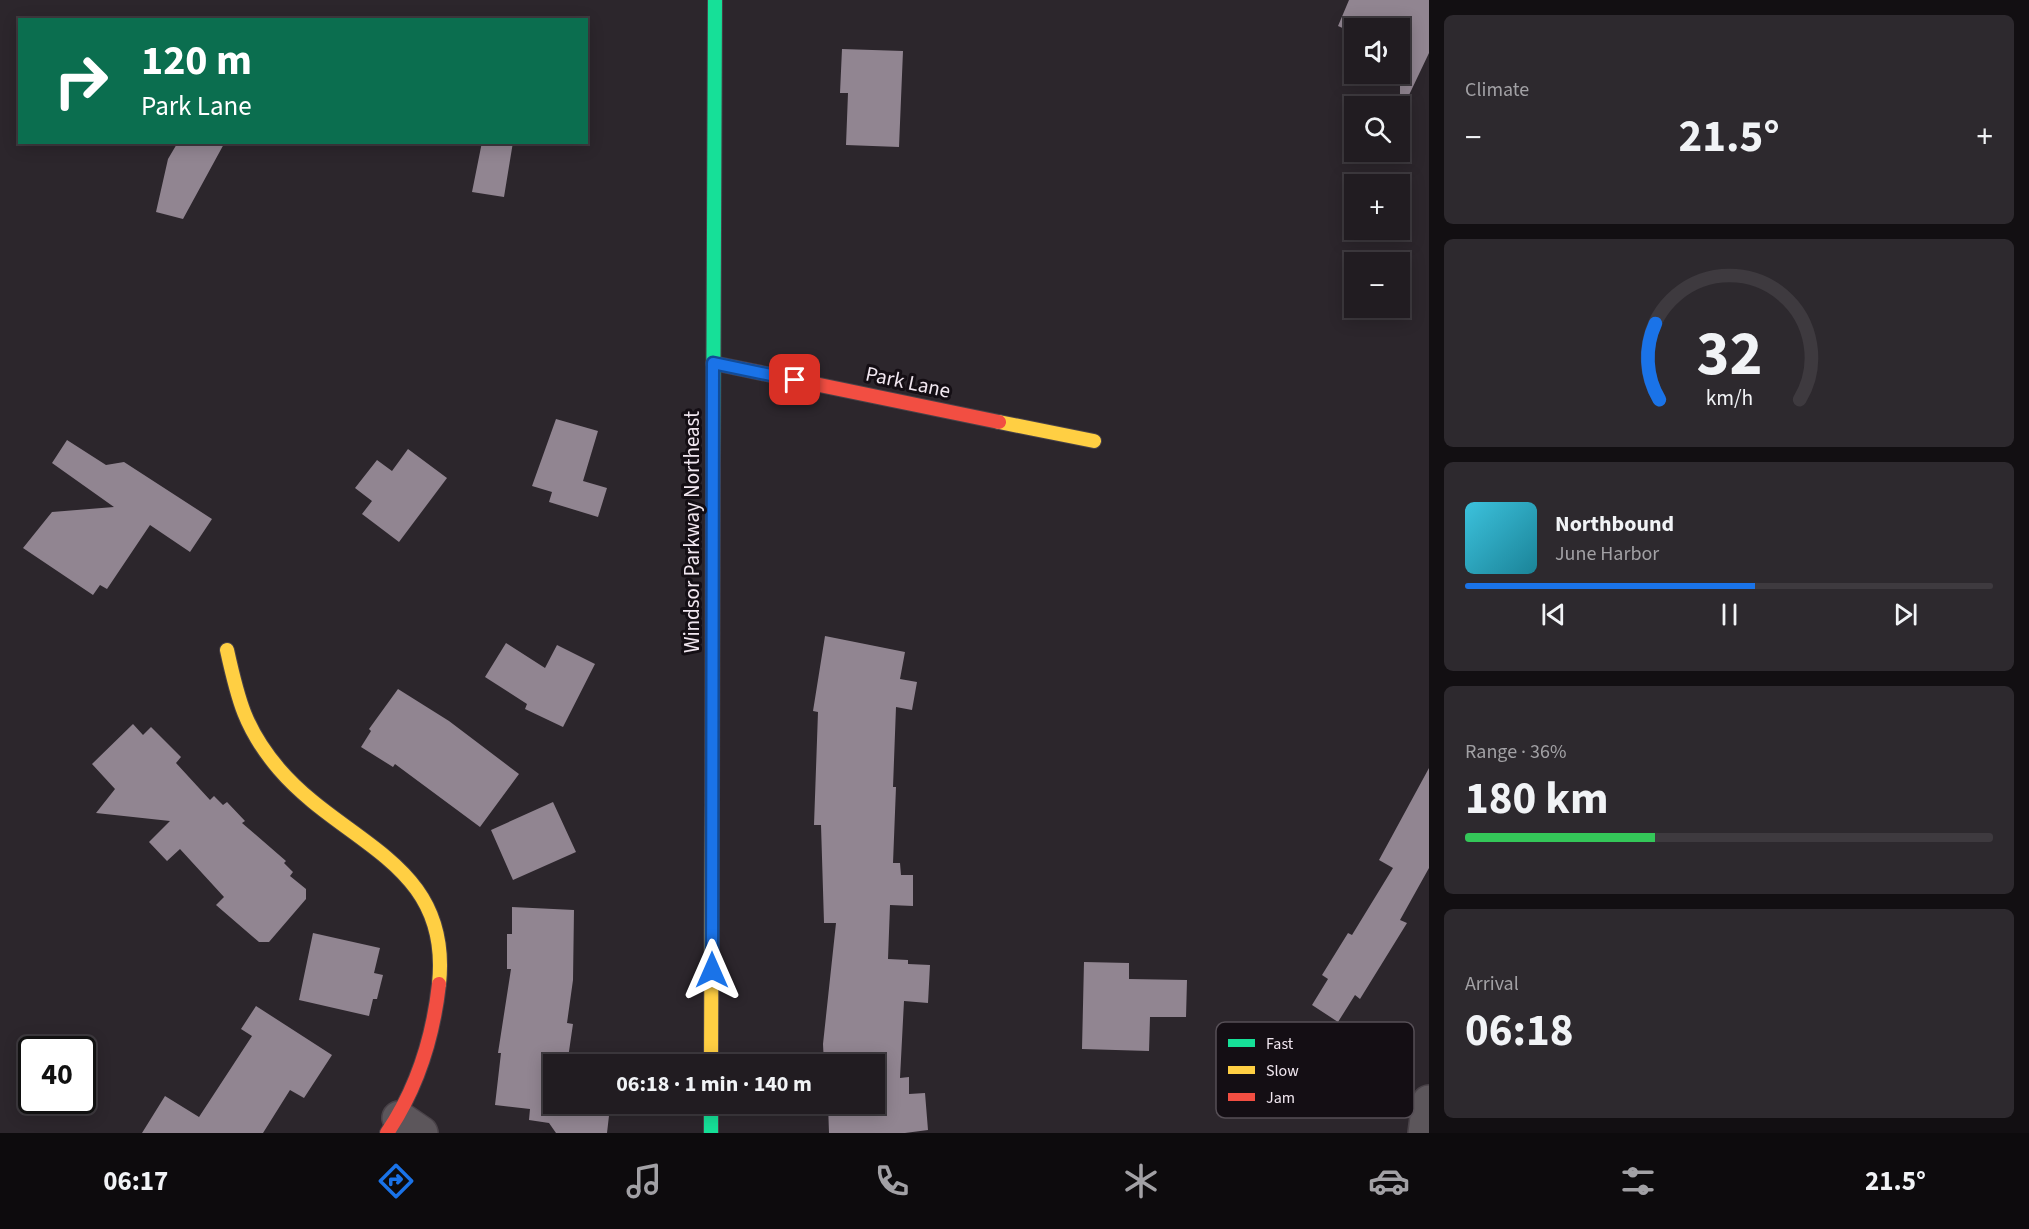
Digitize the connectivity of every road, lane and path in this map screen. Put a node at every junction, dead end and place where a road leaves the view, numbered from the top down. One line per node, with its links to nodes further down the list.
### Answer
1 (715, 0): 2 (street, Windsor Parkway Northeast)
2 (713, 363): 3 (street, Park Lane); 5 (street, Windsor Parkway Northeast)
3 (1094, 441)
4 (227, 650): 8 (street)
5 (711, 1054)
6 (1429, 1102): 10 (street)
7 (711, 1114): 9 (street)
8 (402, 1128)
9 (711, 1133)
10 (1425, 1133)

